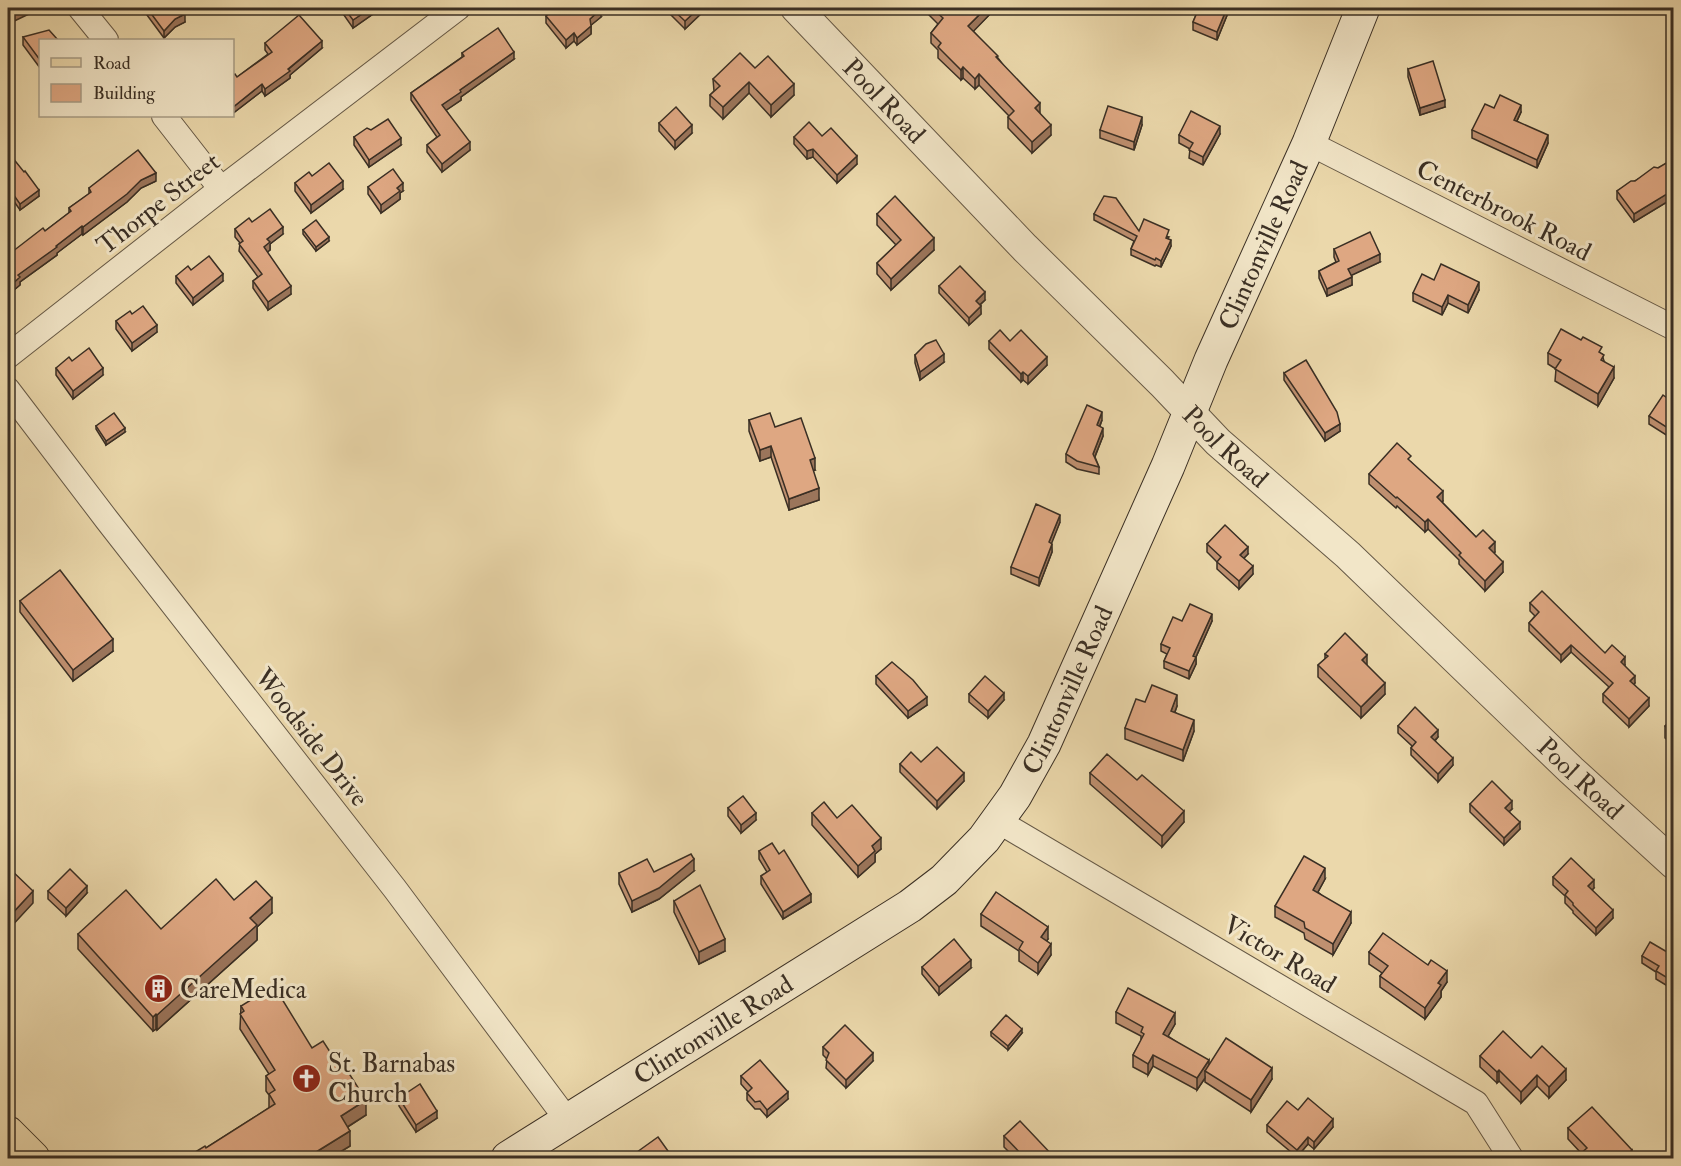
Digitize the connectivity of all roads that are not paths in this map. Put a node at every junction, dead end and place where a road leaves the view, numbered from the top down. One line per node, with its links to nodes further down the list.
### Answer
1 (80, 8): 5 (street)
2 (458, 8): 8 (street, Thorpe Street)
3 (796, 8): 12 (street, Pool Road)
4 (1363, 8): 7 (main road, Clintonville Road)
5 (105, 39)
6 (165, 117): 8 (street)
7 (1309, 143): 9 (street, Centerbrook Road); 12 (main road, Clintonville Road)
8 (221, 189): 10 (street, Thorpe Street)
9 (1674, 328)
10 (8, 356)
11 (8, 390): 15 (street, Woodside Drive)
12 (1190, 413): 13 (main road, Clintonville Road); 14 (street, Pool Road)
13 (998, 821): 15 (main road, Clintonville Road); 19 (street, Victor Road)
14 (1674, 864)
15 (568, 1121): 18 (main road, Clintonville Road)
16 (8, 1133): 17 (main road)
17 (33, 1158)
18 (508, 1158)
19 (1511, 1158)

